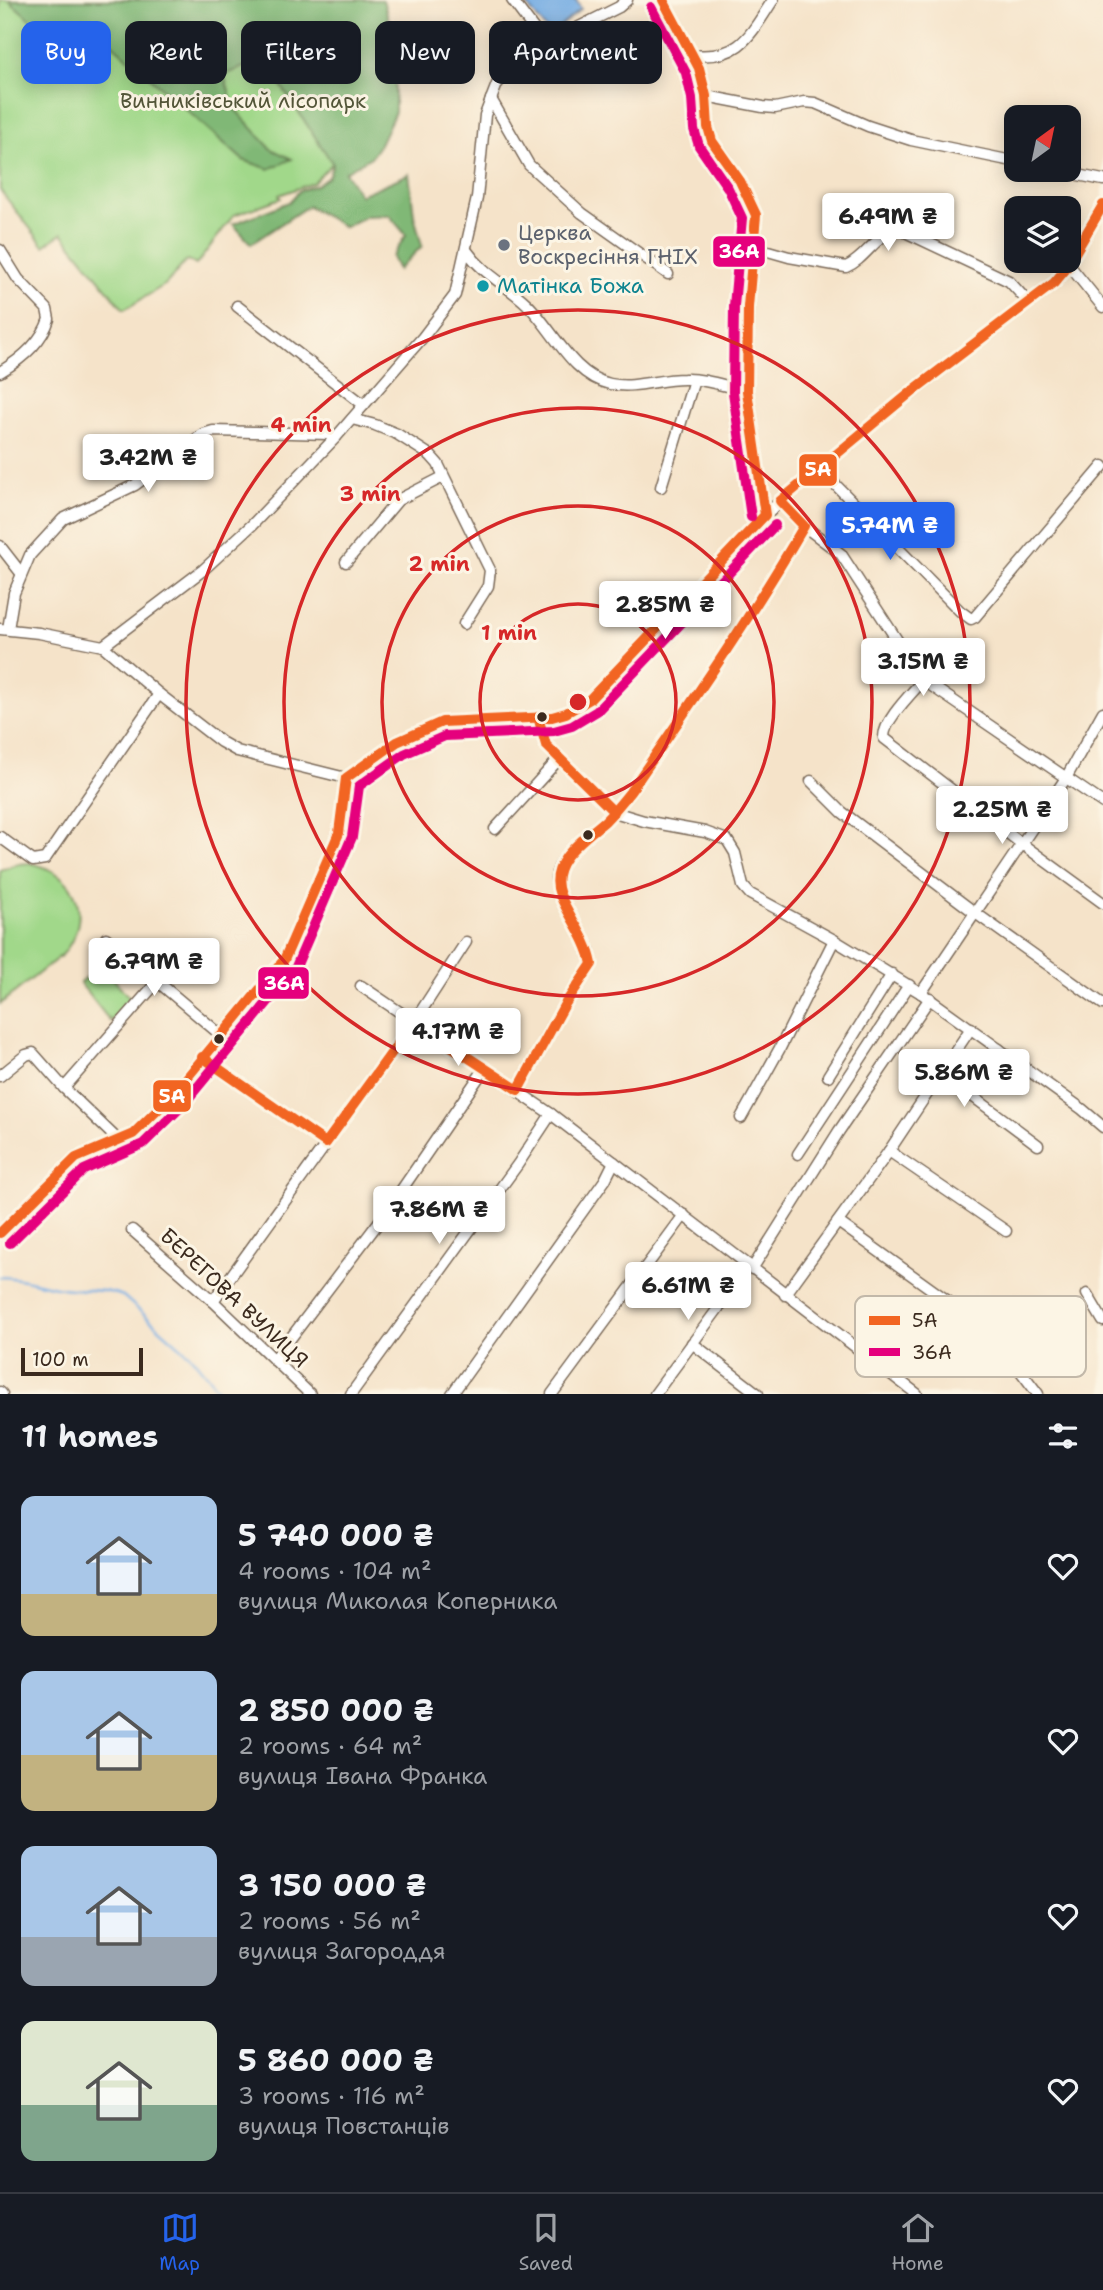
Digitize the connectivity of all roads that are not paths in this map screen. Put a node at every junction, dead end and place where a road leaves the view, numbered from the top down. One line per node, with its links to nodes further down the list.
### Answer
1 (512, 0): 5 (street)
2 (627, 0): 6 (street)
3 (663, 0): 7 (street)
4 (773, 0): 7 (street)
5 (528, 21)
6 (592, 21)
7 (693, 55): 9 (street)
8 (498, 84): 10 (street)
9 (706, 96): 11 (street); 16 (street)
10 (491, 99): 18 (street); 21 (street)
11 (1004, 159)
12 (1082, 176): 13 (street)
13 (1103, 180)
14 (1103, 205): 15 (street)
15 (1081, 244)
16 (754, 247): 22 (street); 27 (street)
17 (0, 250): 25 (street)
18 (467, 251): 26 (street); 28 (street)
19 (1063, 273): 22 (street)
20 (1075, 273): 24 (street)
21 (668, 274)
22 (1029, 303): 32 (street)
23 (237, 306): 28 (street)
24 (1103, 307)
25 (0, 372)
26 (694, 380): 27 (street); 34 (street)
27 (747, 391): 36 (street)
28 (364, 405): 29 (street)
29 (352, 419): 30 (street); 33 (street)
30 (336, 437): 39 (street); 42 (street)
31 (1103, 466): 32 (street)
32 (818, 467): 35 (street)
33 (443, 477): 38 (street); 40 (street)
34 (661, 487)
35 (780, 501): 36 (street); 43 (street)
36 (765, 515): 46 (street)
37 (0, 546): 39 (street)
38 (346, 562)
39 (21, 573): 41 (street)
40 (464, 624)
41 (4, 629): 42 (street)
42 (103, 646): 44 (street)
43 (923, 680): 49 (street); 55 (street)
44 (159, 694): 48 (street); 54 (street)
45 (1103, 712): 49 (street)
46 (538, 717): 47 (street); 48 (street)
47 (559, 759): 52 (street); 53 (street)
48 (346, 778): 69 (street)
49 (1066, 778): 51 (street); 55 (street)
50 (811, 781): 57 (street)
51 (1103, 803)
52 (614, 812): 59 (street); 76 (street)
53 (495, 829)
54 (0, 837)
55 (1022, 844): 56 (street); 57 (street)
56 (1103, 903)
57 (974, 912): 65 (street); 66 (street)
58 (106, 938): 62 (street)
59 (834, 940): 61 (street); 78 (street)
60 (466, 942): 67 (street)
61 (892, 974): 63 (street); 74 (street)
62 (158, 981): 69 (street); 75 (street)
63 (909, 985): 65 (street); 84 (street)
64 (361, 986): 67 (street)
65 (926, 996): 68 (street); 91 (street)
66 (1103, 1004)
67 (415, 1022): 72 (street); 81 (street)
68 (971, 1028): 70 (street); 83 (street)
69 (222, 1036): 71 (street)
70 (999, 1049): 79 (street); 82 (street)
71 (202, 1057): 80 (street); 81 (street)
72 (485, 1068): 76 (street); 99 (street)
73 (0, 1076): 75 (street)
74 (828, 1076)
75 (64, 1088): 80 (street)
76 (518, 1090): 77 (street)
77 (551, 1114): 85 (street); 103 (street)
78 (741, 1118)
79 (1103, 1127)
80 (118, 1140): 88 (street)
81 (326, 1143): 95 (street)
82 (1038, 1145)
83 (889, 1151): 87 (street); 90 (street)
84 (798, 1154)
85 (614, 1162): 86 (street); 104 (street)
86 (684, 1214): 91 (street); 105 (street)
87 (838, 1222): 93 (street); 94 (street)
88 (2, 1228)
89 (132, 1230): 95 (street, БЕРЕГОВА ВУЛИЦЯ)
90 (1006, 1231)
91 (750, 1267): 93 (street); 97 (street)
92 (1087, 1294): 96 (street)
93 (786, 1295): 98 (street)
94 (941, 1296)
95 (213, 1301): 99 (street, БЕРЕГОВА ВУЛИЦЯ)
96 (1103, 1321)
97 (692, 1343): 106 (street); 107 (street)
98 (855, 1347)
99 (274, 1360): 102 (street, БЕРЕГОВА ВУЛИЦЯ)
100 (895, 1377): 108 (street)
101 (1025, 1377): 109 (street)
102 (310, 1394)
103 (351, 1394)
104 (452, 1394)
105 (552, 1394)
106 (655, 1394)
107 (758, 1394)
108 (917, 1394)
109 (1038, 1394)

